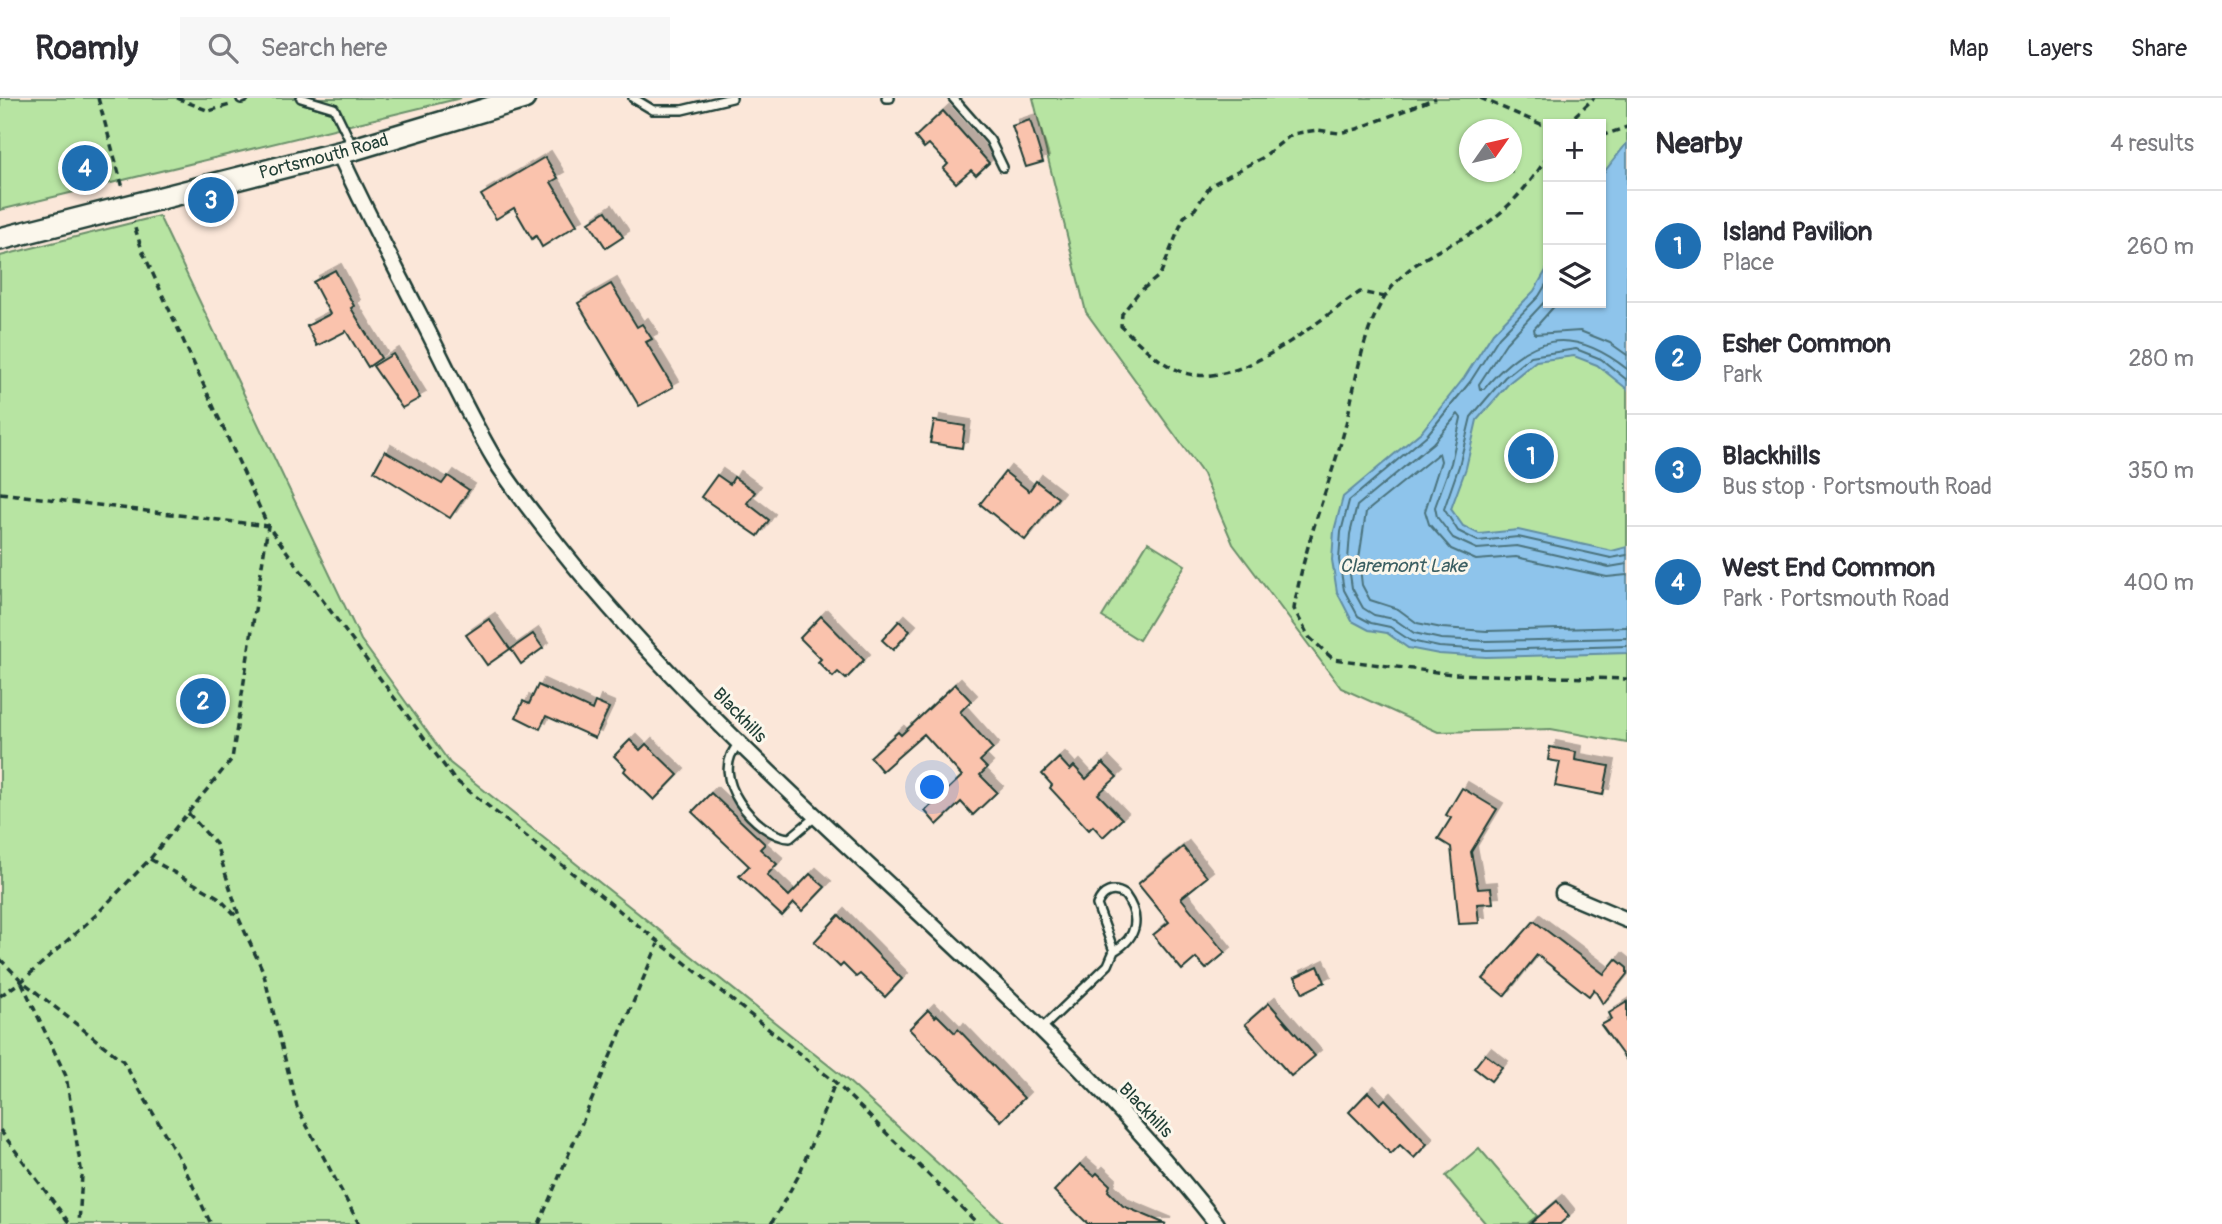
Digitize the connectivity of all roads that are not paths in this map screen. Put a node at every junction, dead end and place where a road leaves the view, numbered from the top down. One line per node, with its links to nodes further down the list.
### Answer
1 (301, 98): 6 (lane)
2 (524, 98): 6 (main road, Portsmouth Road)
3 (633, 98): 4 (lane)
4 (732, 98)
5 (953, 98): 7 (lane)
6 (347, 151): 8 (main road, Portsmouth Road); 9 (street, Blackhills)
7 (1003, 167)
8 (0, 239)
9 (740, 743): 10 (street, Blackhills); 10 (lane)
10 (815, 817): 14 (street, Blackhills)
11 (1563, 892): 12 (street)
12 (1627, 920)
13 (1114, 951): 13 (lane); 14 (lane)
14 (1040, 1030): 15 (street, Blackhills)
15 (1217, 1224)

